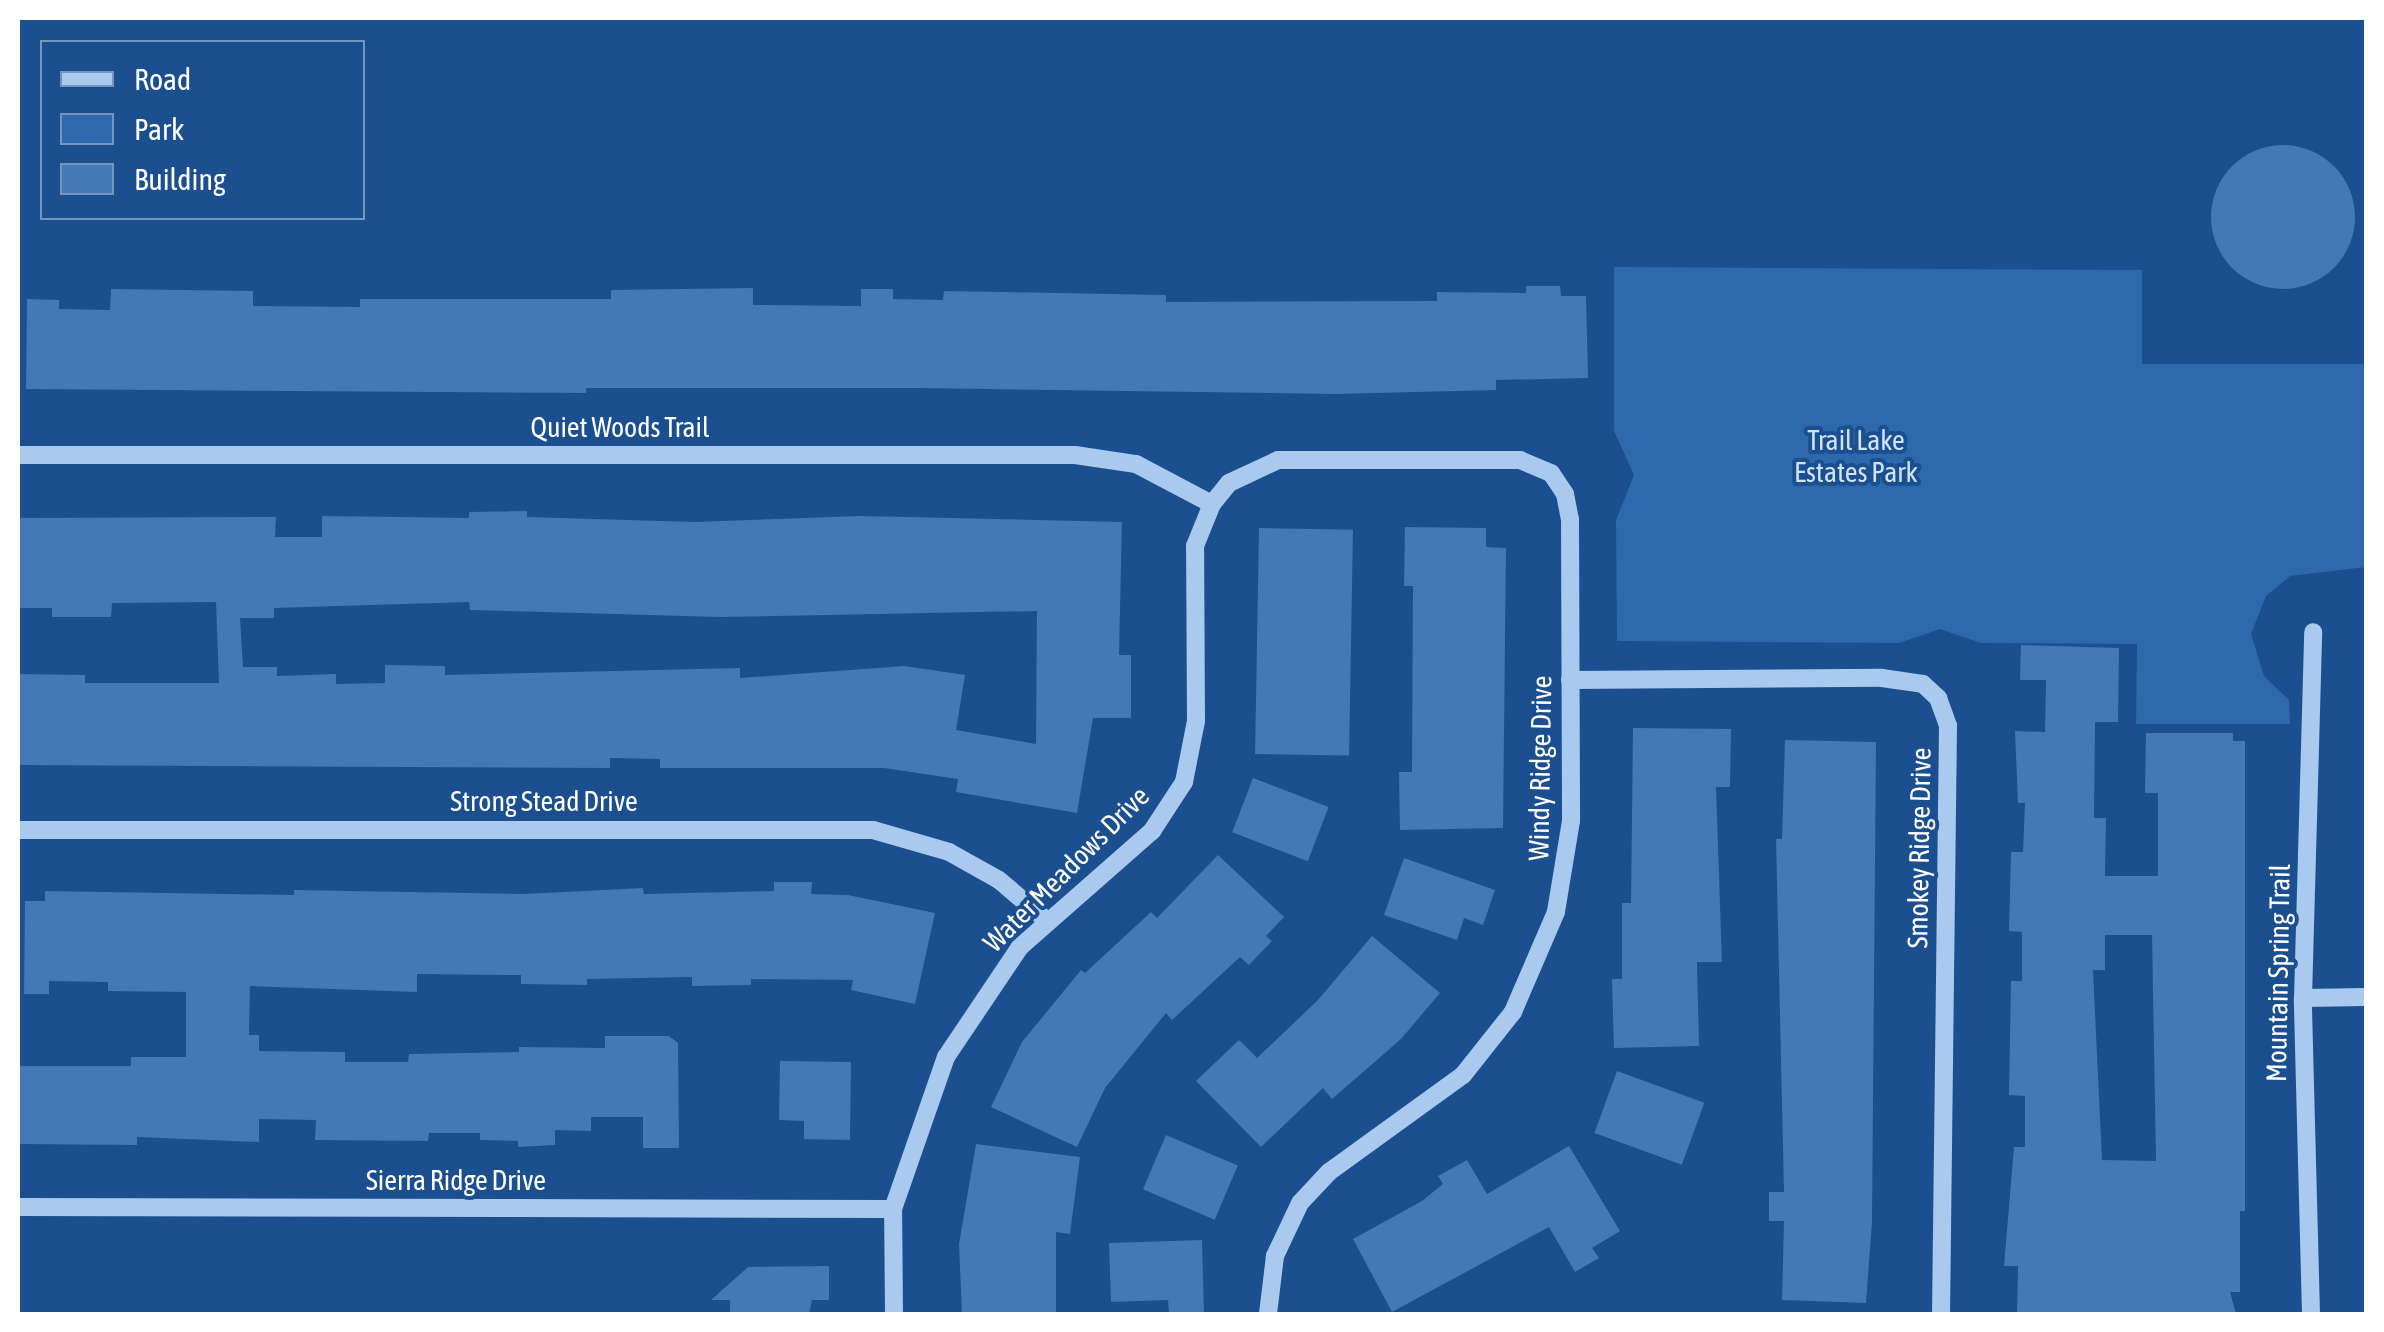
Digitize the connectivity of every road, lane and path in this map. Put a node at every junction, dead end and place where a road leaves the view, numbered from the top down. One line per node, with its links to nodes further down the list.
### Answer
1 (18, 456): 3 (street, Quiet Woods Trail)
2 (1551, 473): 3 (street, Water Meadows Drive); 5 (street, Windy Ridge Drive)
3 (1212, 504): 7 (street, Water Meadows Drive)
4 (2312, 632): 8 (street, Mountain Spring Trail)
5 (1570, 680): 13 (street, Windy Ridge Drive); 14 (street, Smokey Ridge Drive)
6 (18, 830): 7 (street, Strong Stead Drive)
7 (1046, 920): 11 (street, Water Meadows Drive)
8 (2303, 998): 9 (street); 15 (street, Mountain Spring Trail)
9 (2366, 998)
10 (18, 1207): 11 (street, Sierra Ridge Drive)
11 (894, 1208): 12 (street, Water Meadows Drive)
12 (894, 1314)
13 (1268, 1314)
14 (1941, 1314)
15 (2311, 1314)

